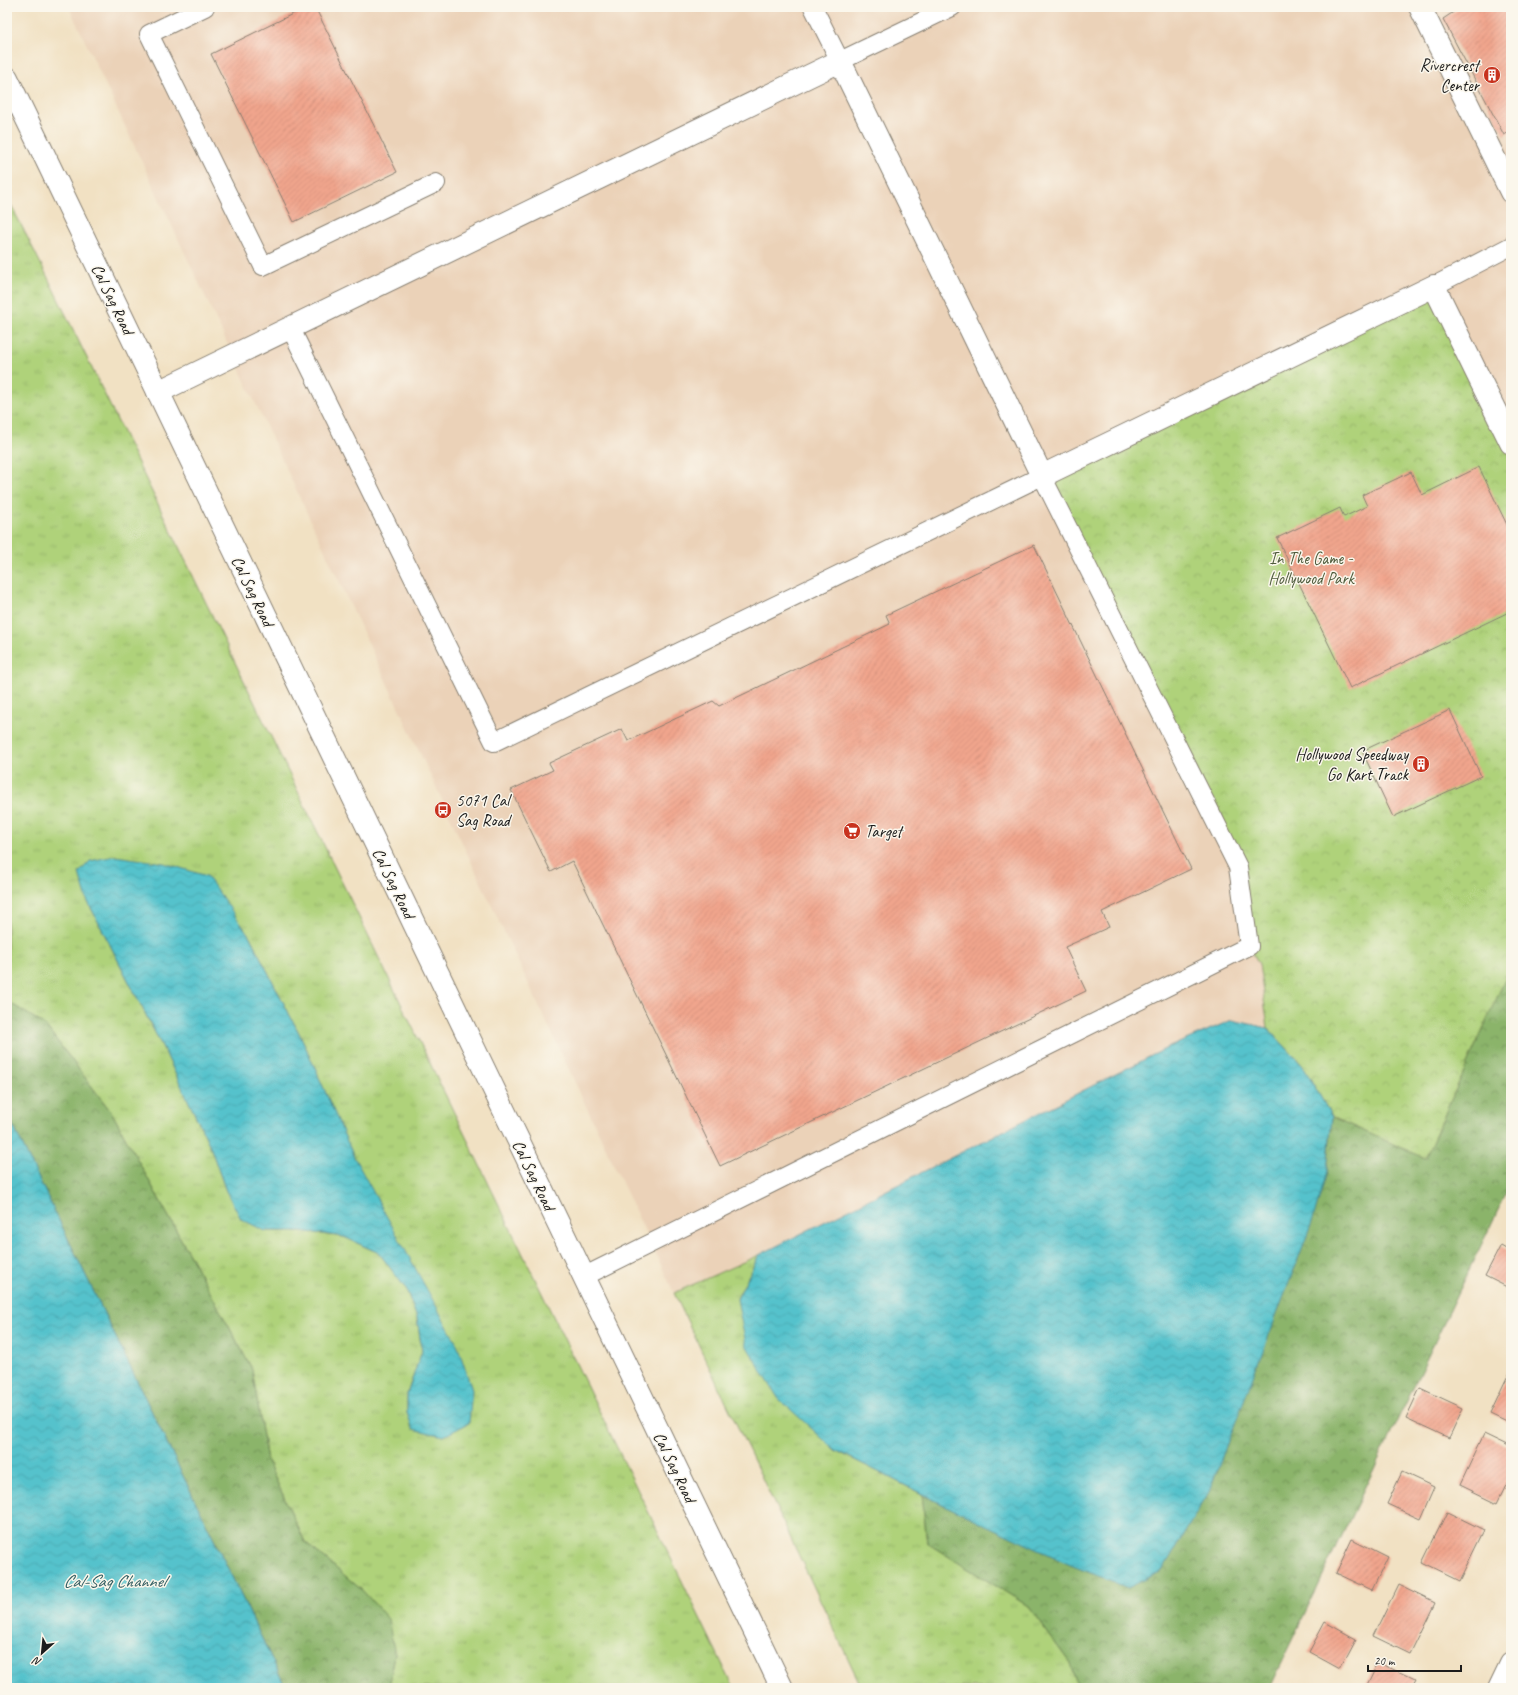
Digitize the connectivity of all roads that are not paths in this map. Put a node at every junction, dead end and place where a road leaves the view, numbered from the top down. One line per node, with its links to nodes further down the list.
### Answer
1 (205, 7): 7 (lane)
2 (813, 7): 5 (lane)
3 (952, 7): 5 (lane)
4 (1420, 7): 8 (street)
5 (840, 61): 11 (street); 14 (street)
6 (7, 78): 12 (street, Cal Sag Road)
7 (436, 183)
8 (1511, 192)
9 (1511, 246): 10 (lane)
10 (1434, 286): 13 (street); 14 (street)
11 (290, 327): 12 (street); 14 (lane)
12 (158, 392): 15 (street, Cal Sag Road)
13 (1511, 443)
14 (1042, 476): 15 (lane)
15 (583, 1277): 17 (street, Cal Sag Road)
16 (1511, 1663): 18 (street)
17 (782, 1688)
18 (1499, 1688)

